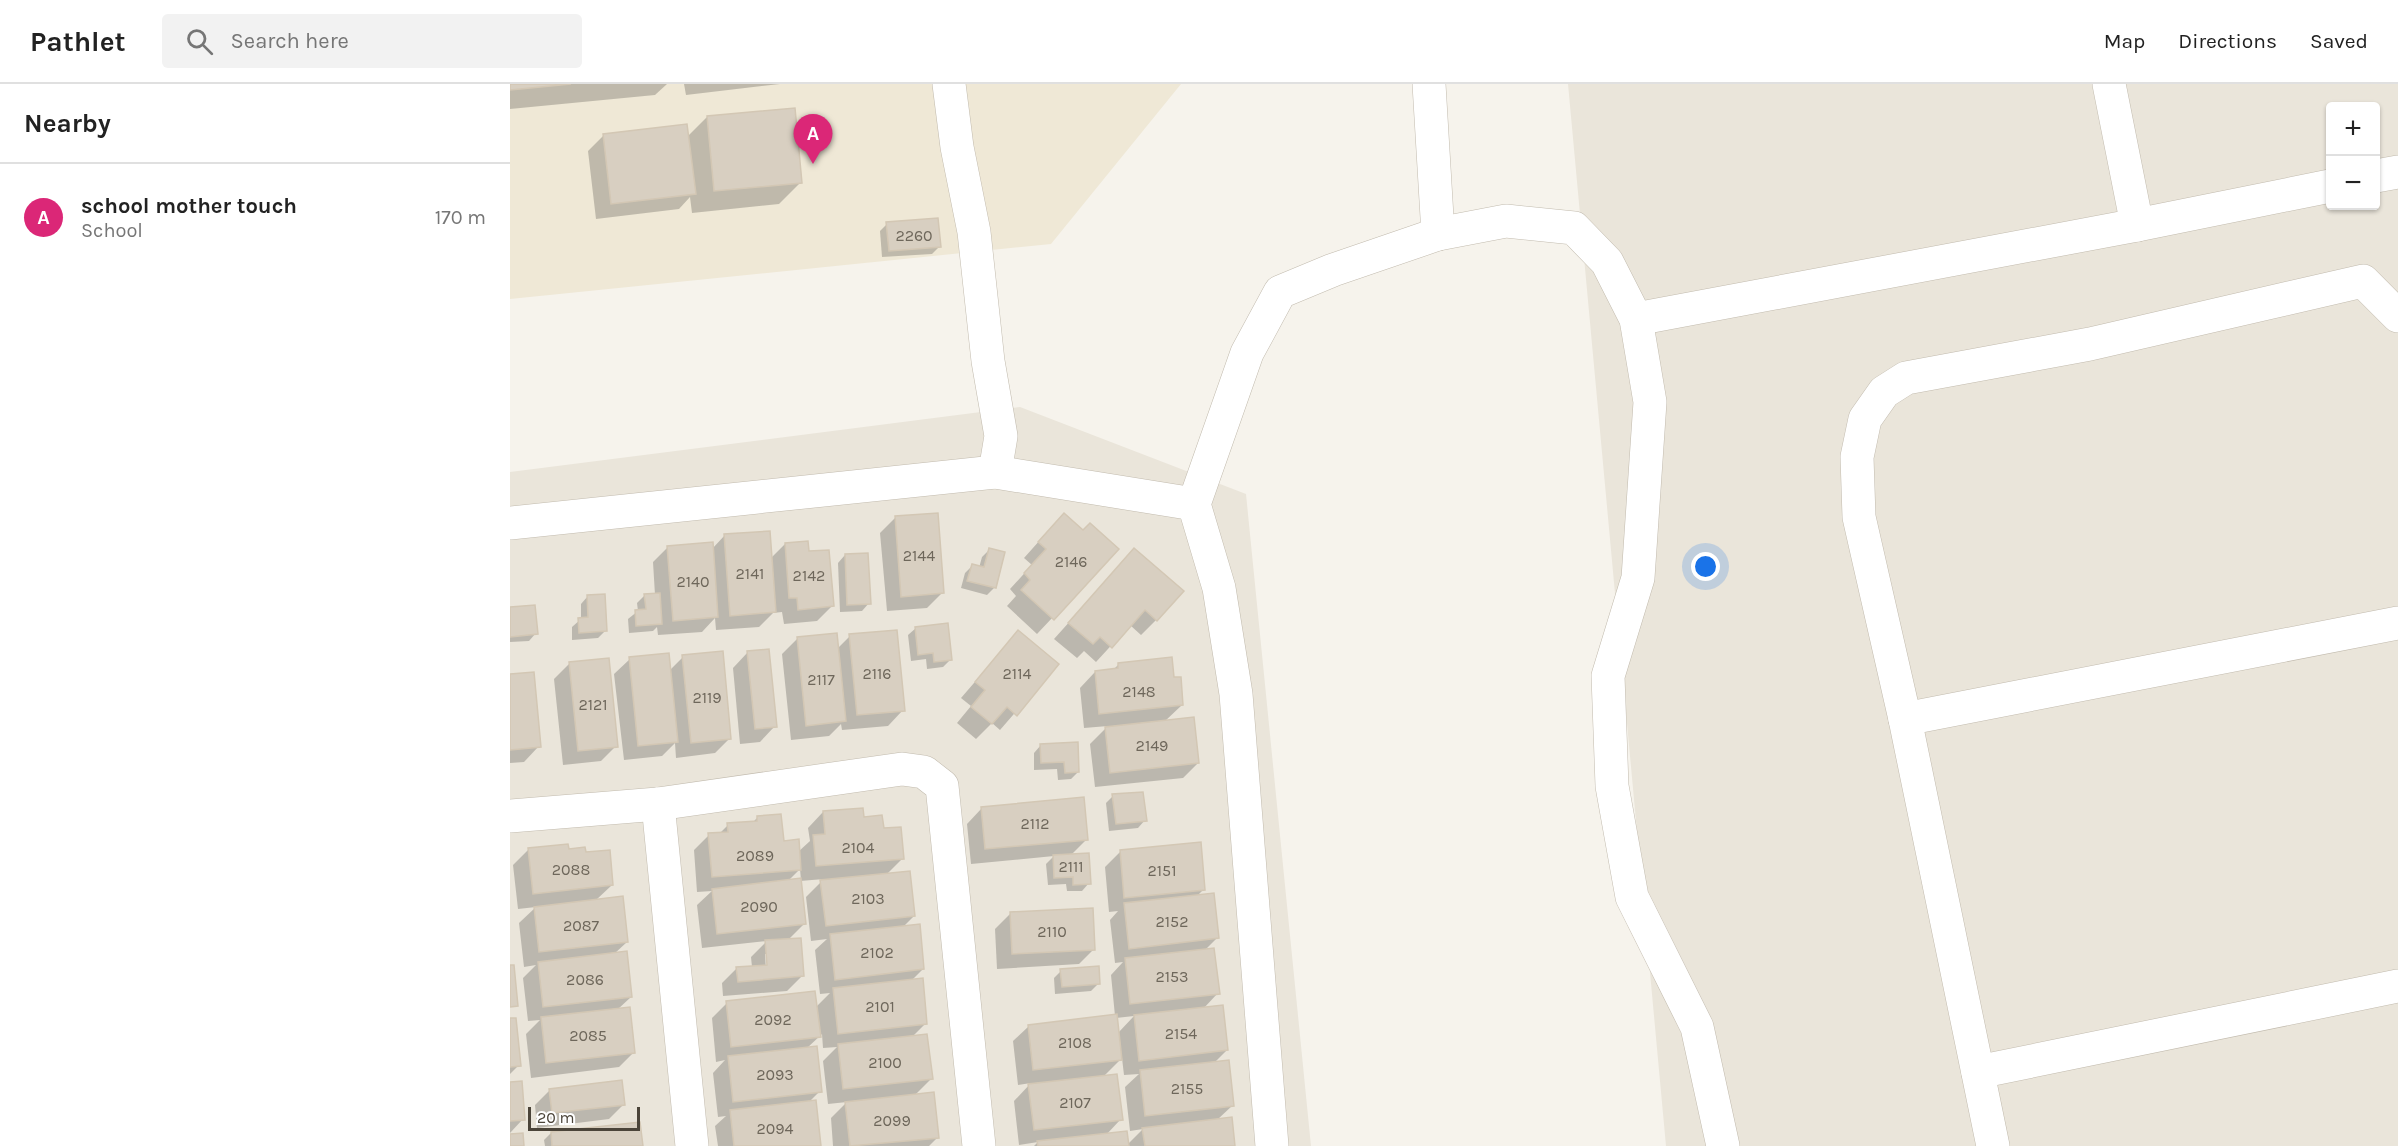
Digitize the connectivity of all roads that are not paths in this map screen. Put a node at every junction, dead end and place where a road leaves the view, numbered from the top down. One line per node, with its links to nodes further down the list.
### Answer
1 (949, 84): 11 (street)
2 (1429, 84): 8 (street)
3 (2109, 84): 7 (street)
4 (2398, 172): 5 (street)
5 (2380, 175)
6 (2326, 187): 7 (street)
7 (2137, 225): 10 (street)
8 (1438, 234): 10 (street); 12 (street)
9 (2398, 316): 15 (street)
10 (1636, 319): 23 (street)
11 (995, 472): 12 (street); 13 (street)
12 (1194, 504): 22 (street)
13 (510, 523)
14 (2398, 623): 15 (street)
15 (1905, 719): 19 (street)
16 (658, 804): 17 (street); 20 (street); 21 (street)
17 (510, 816)
18 (2398, 986): 19 (street)
19 (1978, 1072): 24 (street)
20 (692, 1146)
21 (979, 1146)
22 (1272, 1146)
23 (1723, 1146)
24 (1993, 1146)

